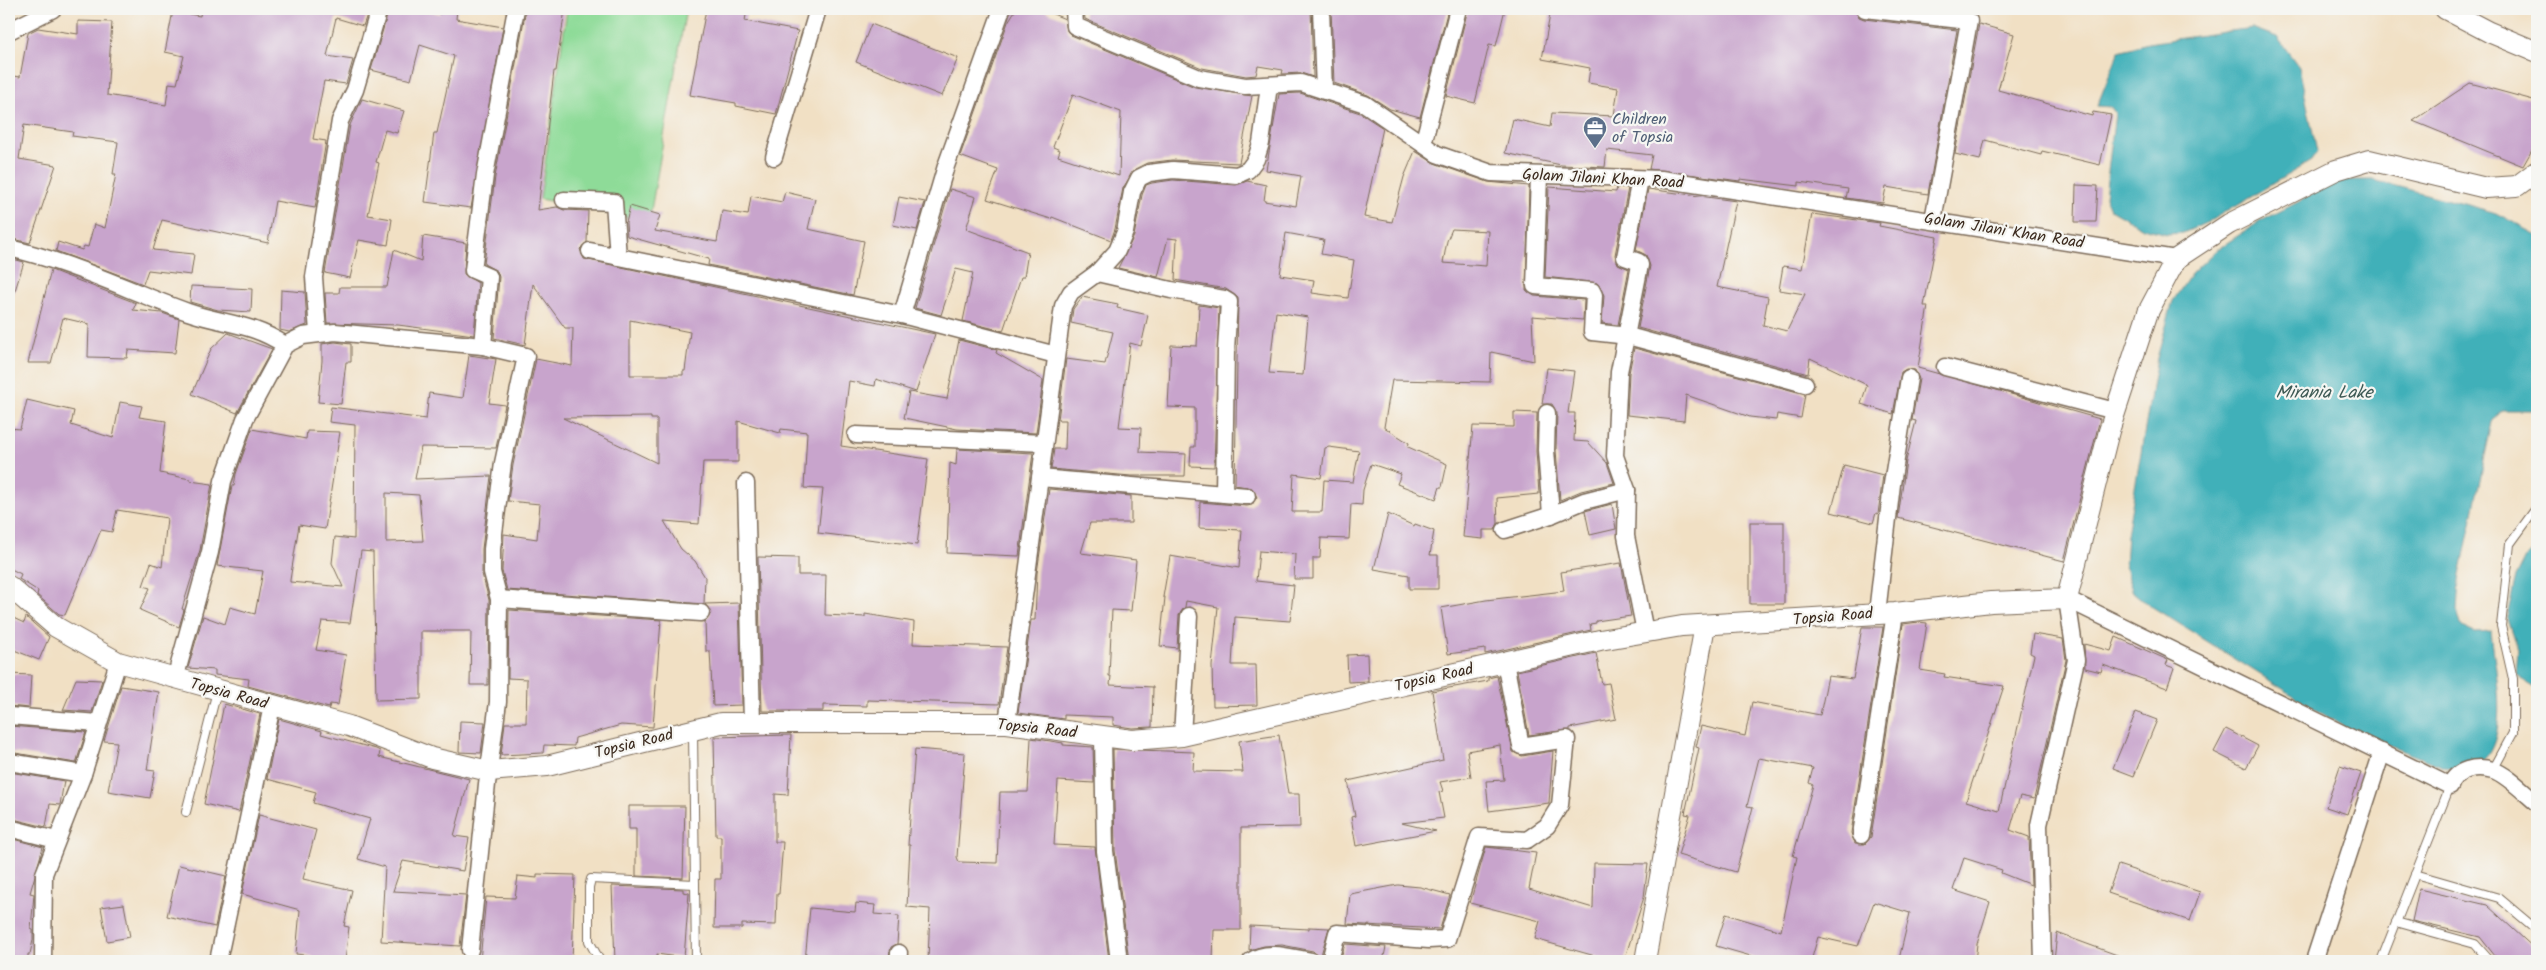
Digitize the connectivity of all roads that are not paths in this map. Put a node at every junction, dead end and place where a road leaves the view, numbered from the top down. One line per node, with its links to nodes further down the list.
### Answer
1 (53, 9): 12 (street)
2 (379, 9): 29 (street)
3 (516, 9): 32 (street)
4 (818, 9): 17 (street)
5 (1002, 9): 28 (street)
6 (1074, 9): 14 (street, Golam Jilani Khan Road)
7 (1321, 9): 15 (street)
8 (1458, 9): 16 (street)
9 (1864, 9): 11 (street)
10 (2445, 9): 13 (street)
11 (1971, 15): 22 (street)
12 (9, 32)
13 (2537, 52)
14 (1269, 86): 15 (street, Golam Jilani Khan Road); 27 (street)
15 (1324, 91): 16 (street, Golam Jilani Khan Road)
16 (1423, 144): 19 (street, Golam Jilani Khan Road)
17 (774, 157)
18 (2537, 171): 26 (street)
19 (1538, 176): 20 (street, Golam Jilani Khan Road); 30 (street)
20 (1640, 179): 22 (street, Golam Jilani Khan Road); 30 (street)
21 (564, 200): 25 (street)
22 (1933, 220): 26 (street, Golam Jilani Khan Road)
23 (9, 248): 31 (street)
24 (590, 252): 25 (street)
25 (618, 258): 28 (street)
26 (2176, 259): 37 (street)
27 (1097, 273): 33 (street); 44 (street)
28 (902, 315): 33 (street)
29 (318, 333): 31 (street); 32 (street)
30 (1628, 336): 36 (street); 43 (street)
31 (284, 345): 59 (street)
32 (483, 346): 50 (street)
33 (1056, 355): 40 (street)
34 (1945, 367): 37 (street)
35 (1909, 378): 53 (street)
36 (1805, 384)
37 (2115, 411): 51 (street)
38 (1547, 413): 47 (street)
39 (856, 435): 40 (street)
40 (1044, 443): 41 (street)
41 (1040, 478): 44 (street); 63 (street)
42 (746, 483): 64 (street)
43 (1627, 490): 47 (street); 56 (street)
44 (1224, 494): 45 (street)
45 (1247, 496)
46 (2537, 506): 71 (lane)
47 (1551, 515): 48 (street)
48 (1505, 530)
49 (9, 586): 57 (street, Topsia Road)
50 (499, 599): 52 (street); 72 (street)
51 (2067, 599): 53 (street, Topsia Road); 69 (street); 94 (street)
52 (701, 613)
53 (1886, 613): 55 (street, Topsia Road); 78 (street)
54 (1189, 616): 67 (street)
55 (1705, 625): 56 (street, Topsia Road); 93 (street)
56 (1645, 632): 58 (street, Topsia Road)
57 (118, 662): 59 (street, Topsia Road); 65 (street)
58 (1506, 662): 67 (street, Topsia Road); 92 (street)
59 (175, 679): 60 (street, Topsia Road)
60 (217, 691): 61 (street, Topsia Road); 76 (lane)
61 (272, 706): 72 (street, Topsia Road); 86 (street)
62 (9, 716): 65 (street)
63 (1007, 722): 64 (street, Topsia Road); 68 (street, Topsia Road)
64 (752, 723): 66 (street, Topsia Road)
65 (98, 724): 73 (street)
66 (693, 730): 72 (street, Topsia Road); 81 (lane)
67 (1182, 736): 68 (street, Topsia Road)
68 (1103, 737): 89 (street)
69 (2382, 752): 74 (street); 95 (street)
70 (9, 762): 73 (street)
71 (2493, 770): 74 (street); 75 (street)
72 (489, 771): 84 (street)
73 (83, 774): 79 (street)
74 (2450, 786): 80 (lane)
75 (2537, 803)
76 (186, 812)
77 (9, 828): 79 (street)
78 (1862, 835)
79 (56, 840): 85 (street)
80 (2415, 874): 82 (lane); 83 (lane)
81 (695, 884): 87 (lane); 88 (lane)
82 (2396, 922): 96 (lane); 97 (lane)
83 (2537, 930)
84 (470, 950)
85 (43, 961)
86 (218, 961)
87 (600, 961)
88 (696, 961)
89 (1120, 961)
90 (1251, 961): 91 (street)
91 (1311, 961)
92 (1330, 961)
93 (1645, 961)
94 (2043, 961)
95 (2314, 961)
96 (2381, 961)
97 (2490, 961)

